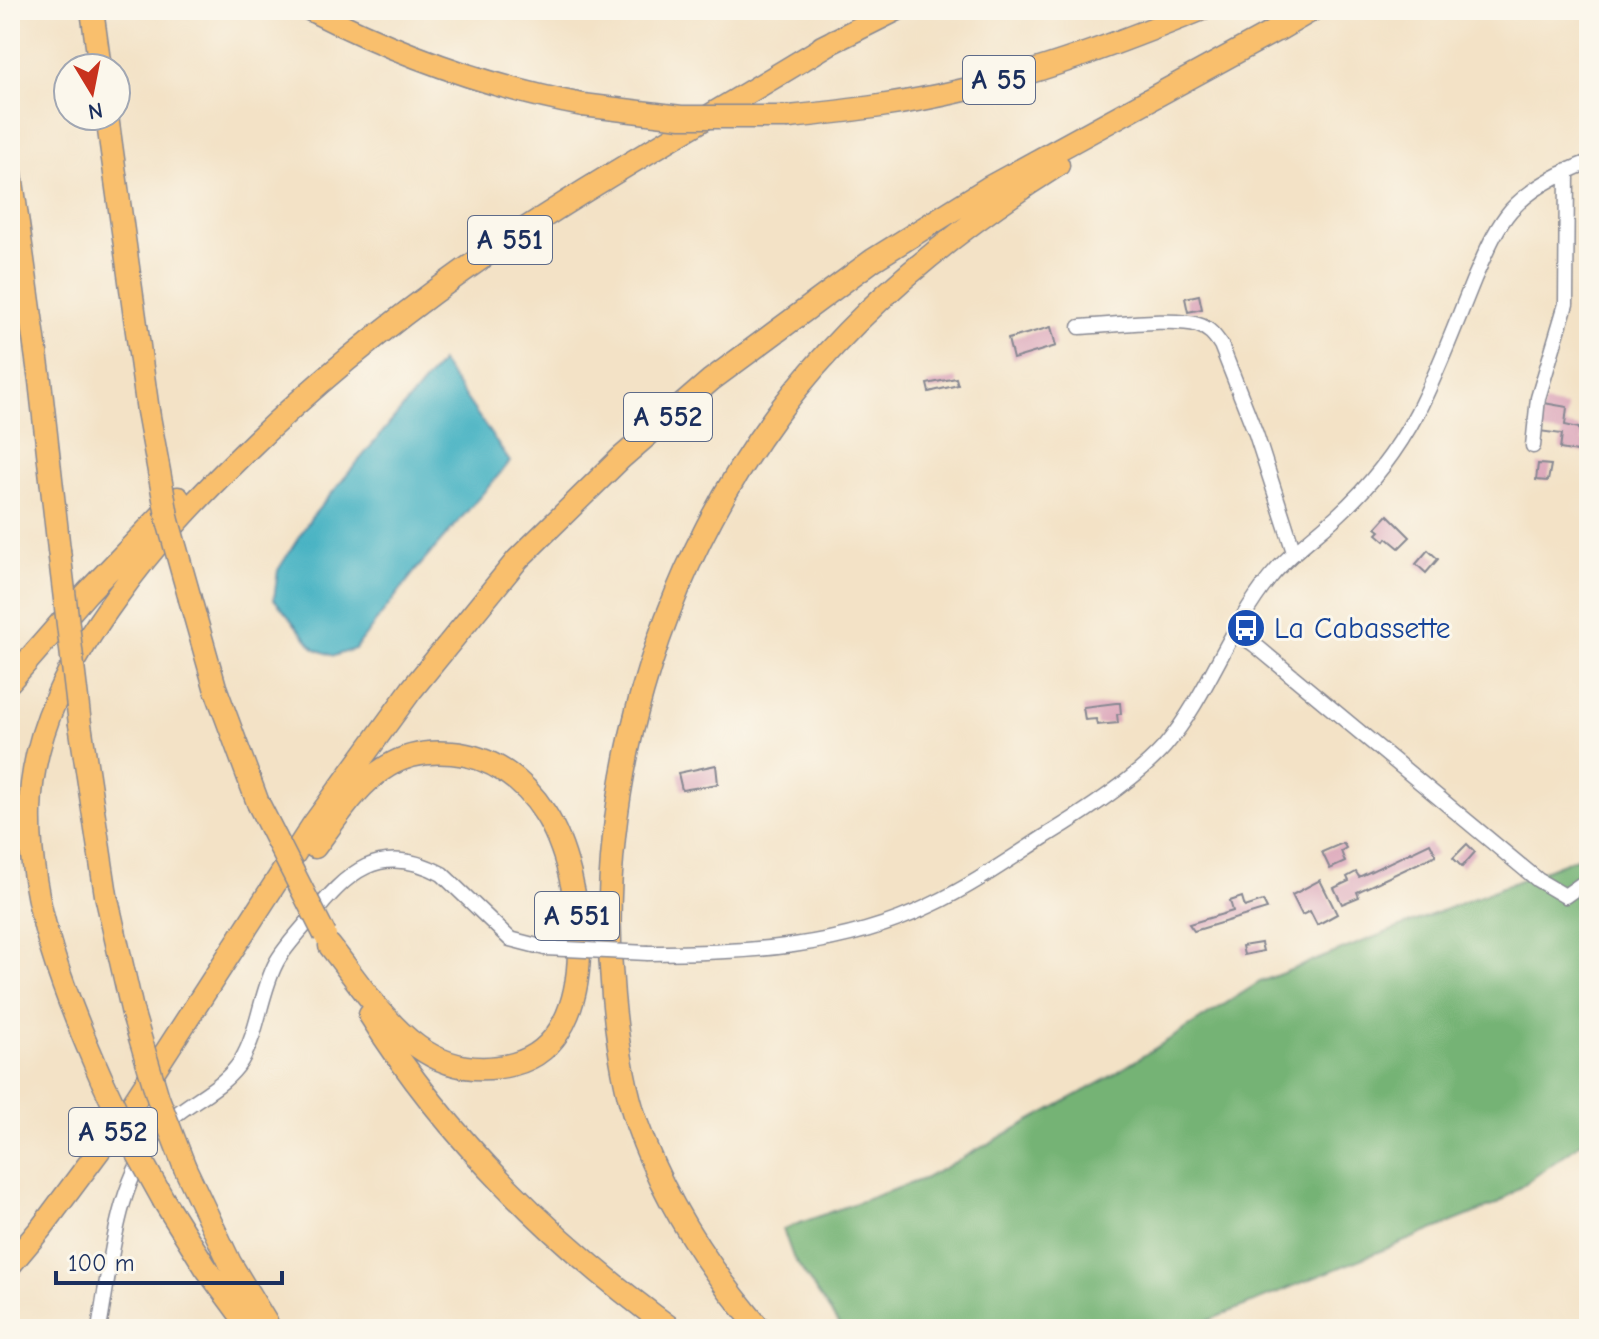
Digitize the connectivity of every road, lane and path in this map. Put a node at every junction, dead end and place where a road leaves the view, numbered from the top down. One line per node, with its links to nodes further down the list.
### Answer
1 (92, 10): 8 (highway)
2 (311, 10): 4 (highway, A 55, bridge)
3 (896, 10): 7 (highway)
4 (1200, 10)
5 (1312, 10): 6 (highway, A 552)
6 (1291, 22): 20 (highway, A 552); 26 (highway, A 552)
7 (835, 40): 17 (highway); 23 (highway, A 551, bridge)
8 (98, 52)
9 (109, 132): 19 (highway, A 551, bridge)
10 (1589, 162): 12 (street)
11 (10, 167): 24 (highway, bridge)
12 (1567, 170): 14 (street); 15 (street)
13 (1080, 327): 15 (street)
14 (1533, 446)
15 (1294, 552): 16 (street)
16 (1235, 631): 18 (street); 22 (street, bridge)
17 (10, 681)
18 (1589, 879)
19 (328, 941): 20 (highway, A 551); 25 (highway, A 551)
20 (207, 992): 21 (highway, A 552)
21 (10, 1265)
22 (99, 1329)
23 (251, 1329)
24 (270, 1329)
25 (672, 1329)
26 (760, 1329)

